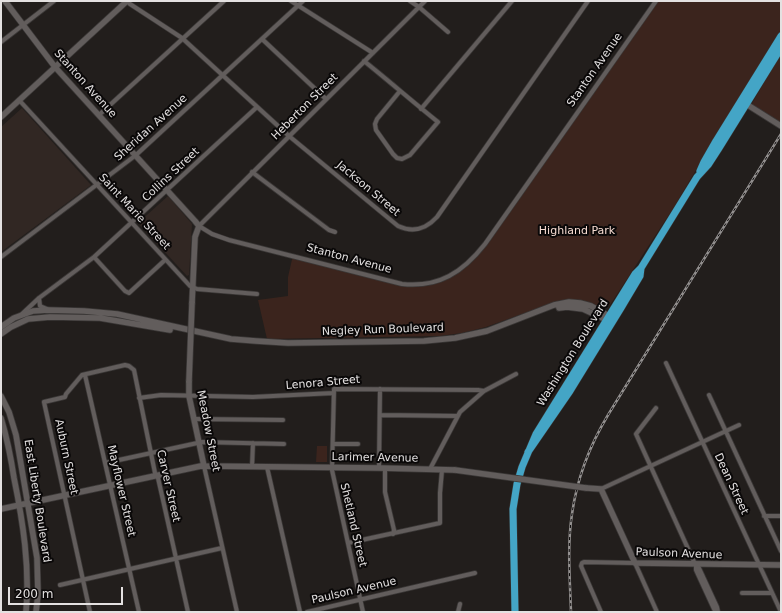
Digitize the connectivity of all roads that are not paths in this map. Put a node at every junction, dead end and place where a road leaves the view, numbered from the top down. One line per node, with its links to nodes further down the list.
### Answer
1 (5, 1): 14 (main road, Stanton Avenue)
2 (54, 1): 14 (street)
3 (127, 1): 17 (street, Jackson Street); 23 (main road)
4 (224, 1): 17 (street)
5 (292, 1): 12 (street)
6 (304, 1): 12 (street, Sheridan Avenue)
7 (410, 1): 13 (street)
8 (424, 1): 13 (street, Heberton Street)
9 (512, 1): 30 (street)
10 (588, 1): 34 (street, Jackson Street)
11 (656, 1): 40 (street, Stanton Avenue)
12 (299, 6): 18 (street, Sheridan Avenue); 21 (street)
13 (419, 7): 15 (street); 21 (street, Heberton Street)
14 (23, 25): 19 (street); 23 (main road, Stanton Avenue)
15 (448, 32)
16 (781, 36): 28 (highway, Washington Boulevard)
17 (182, 38): 24 (street, Jackson Street); 31 (street)
18 (262, 39): 24 (street, Sheridan Avenue); 26 (street)
19 (1, 42)
20 (781, 48): 28 (highway, Washington Boulevard)
21 (373, 53): 22 (street, Heberton Street)
22 (364, 61): 25 (street); 26 (street, Heberton Street)
23 (55, 67): 27 (main road); 31 (main road, Stanton Avenue)
24 (223, 75): 29 (street, Jackson Street); 35 (street, Sheridan Avenue)
25 (400, 91): 30 (street); 30 (street)
26 (326, 99): 34 (street, Heberton Street)
27 (19, 100): 32 (main road); 37 (street, Saint Marie Street)
28 (743, 103): 33 (main road); 50 (highway, Washington Boulevard)
29 (257, 107): 34 (street, Jackson Street); 38 (street, Collins Street)
30 (422, 109)
31 (99, 115): 35 (main road, Stanton Avenue)
32 (1, 117)
33 (781, 126)
34 (289, 136): 36 (street, Heberton Street)
35 (136, 155): 37 (street, Sheridan Avenue); 38 (main road, Stanton Avenue)
36 (252, 172): 40 (street, Heberton Street); 41 (street)
37 (96, 185): 39 (street, Saint Marie Street); 42 (street, Sheridan Avenue)
38 (168, 190): 39 (street, Collins Street); 40 (main road, Stanton Avenue)
39 (132, 223): 43 (street, Collins Street); 44 (street, Saint Marie Street)
40 (199, 226): 45 (main road, Meadow Street)
41 (335, 232)
42 (1, 256)
43 (94, 257): 44 (street); 47 (street, Collins Street)
44 (165, 260): 45 (street, Saint Marie Street)
45 (193, 287): 46 (street); 60 (main road, Meadow Street, bridge)
46 (257, 294)
47 (39, 298): 48 (street); 49 (street, Collins Street)
48 (48, 310): 49 (main road, Negley Run Boulevard); 50 (main road, Negley Run Boulevard)
49 (22, 314): 51 (main road, Negley Run Boulevard)
50 (609, 320): 52 (main road, Negley Run Boulevard); 123 (highway, Washington Boulevard)
51 (1, 327)
52 (1, 334)
53 (666, 363): 73 (street, Dean Street)
54 (85, 374): 62 (street, Carver Street); 78 (street, Mayflower Street); 90 (street, Auburn Street)
55 (516, 374): 57 (street)
56 (380, 389): 57 (street, Lenora Street); 58 (street, Lenora Street); 64 (street)
57 (484, 391): 65 (street)
58 (334, 393): 60 (street, Lenora Street); 75 (street, Shetland Street)
59 (710, 395): 70 (street)
60 (189, 396): 62 (street, Lenora Street); 67 (main road, Meadow Street)
61 (2, 398): 91 (main road, East Liberty Boulevard)
62 (139, 398): 77 (street, Carver Street)
63 (656, 408): 81 (street)
64 (380, 416): 65 (street); 84 (street)
65 (458, 416): 85 (street)
66 (1, 418): 92 (main road, East Liberty Boulevard)
67 (194, 420): 68 (street); 71 (main road, Meadow Street)
68 (283, 420)
69 (739, 425): 70 (street, Larimer Avenue)
70 (726, 432): 73 (street, Larimer Avenue); 94 (street)
71 (199, 443): 72 (street); 77 (street); 79 (main road, Meadow Street)
72 (253, 443): 74 (street); 80 (street)
73 (702, 443): 81 (street, Larimer Avenue); 103 (street, Dean Street)
74 (284, 444)
75 (333, 444): 76 (street); 83 (street, Shetland Street)
76 (358, 444)
77 (151, 453): 78 (street); 87 (street, Carver Street)
78 (105, 463): 88 (street, Mayflower Street)
79 (204, 466): 80 (main road, Larimer Avenue); 87 (main road, Larimer Avenue); 98 (street, Meadow Street)
80 (252, 466): 82 (main road, Larimer Avenue)
81 (651, 466): 89 (street, Larimer Avenue); 102 (street)
82 (267, 467): 83 (main road, Larimer Avenue); 119 (street)
83 (332, 467): 84 (main road, Larimer Avenue); 97 (street, Shetland Street)
84 (382, 468): 85 (main road, Larimer Avenue); 96 (street)
85 (430, 469): 86 (main road, Larimer Avenue)
86 (442, 470): 89 (main road, Larimer Avenue, bridge); 96 (street)
87 (156, 476): 88 (main road, Larimer Avenue); 100 (street, Carver Street)
88 (110, 485): 90 (main road, Larimer Avenue); 105 (street, Mayflower Street)
89 (601, 489): 101 (main road)
90 (64, 495): 91 (main road, Larimer Avenue); 107 (street, Auburn Street)
91 (28, 503): 92 (main road, Larimer Avenue); 114 (main road, East Liberty Boulevard)
92 (20, 504): 93 (main road, Larimer Avenue); 113 (main road, East Liberty Boulevard)
93 (1, 508)
94 (764, 516): 95 (street); 99 (street)
95 (781, 516)
96 (393, 534): 97 (street)
97 (348, 544): 111 (street, Shetland Street)
98 (222, 548): 100 (street); 118 (street, Meadow Street)
99 (781, 551)
100 (176, 559): 105 (street); 117 (street, Carver Street)
101 (635, 563): 102 (main road, Paulson Avenue); 124 (street, Paulson Avenue); 125 (street)
102 (695, 565): 103 (main road, Paulson Avenue); 126 (street)
103 (760, 565): 104 (main road, Paulson Avenue); 110 (street, Dean Street)
104 (781, 565)
105 (129, 569): 107 (street); 116 (street, Mayflower Street)
106 (475, 574): 111 (street, Paulson Avenue)
107 (83, 580): 108 (street); 115 (street, Auburn Street)
108 (60, 585)
109 (742, 593): 110 (street)
110 (772, 593): 127 (street, Dean Street)
111 (361, 599): 120 (street, Paulson Avenue); 121 (street, Shetland Street)
112 (460, 604): 122 (street)
113 (26, 612)
114 (36, 612)
115 (90, 612)
116 (139, 612)
117 (188, 612)
118 (237, 612)
119 (300, 612)
120 (307, 612)
121 (363, 612)
122 (458, 612)
123 (515, 612)
124 (601, 612)
125 (657, 612)
126 (718, 612)
127 (781, 612)

